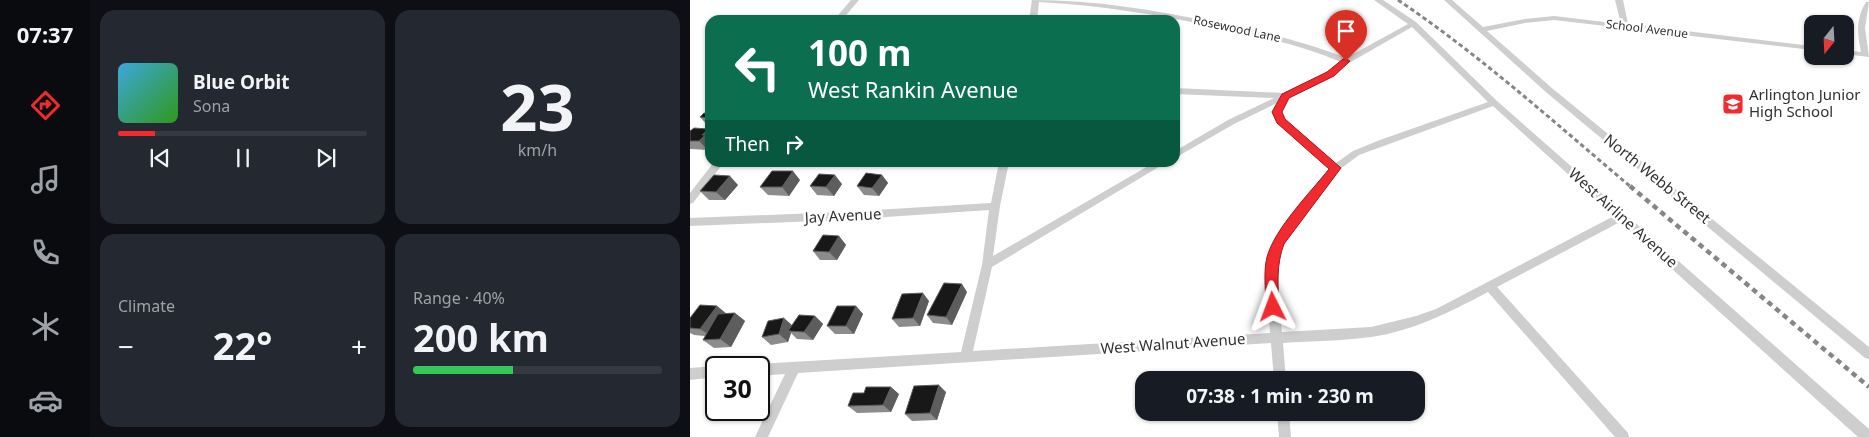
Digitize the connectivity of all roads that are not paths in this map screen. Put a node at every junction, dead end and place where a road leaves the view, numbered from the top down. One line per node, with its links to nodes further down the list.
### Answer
1 (855, 0): 7 (street)
2 (1036, 0): 8 (street); 9 (street, Rosewood Lane)
3 (1378, 0): 11 (street, West Airline Avenue)
4 (1448, 0): 13 (street, North Webb Street)
5 (1619, 0): 12 (street)
6 (1869, 4): 16 (street)
7 (842, 15)
8 (1033, 15)
9 (1161, 15)
10 (1180, 18): 17 (street, Rosewood Lane)
11 (1413, 24): 17 (street); 20 (street, West Airline Avenue)
12 (1625, 26): 13 (street, School Avenue); 14 (street, School Avenue)
13 (1482, 30): 33 (street, North Webb Street)
14 (1804, 47)
15 (1854, 53): 16 (street)
16 (1867, 54)
17 (1346, 61): 19 (street)
18 (1180, 91): 19 (street)
19 (1285, 96): 21 (street); 25 (street)
20 (1494, 103): 25 (street); 28 (street, West Airline Avenue)
21 (1180, 152)
22 (716, 167): 26 (street)
23 (1003, 167): 27 (street)
24 (1154, 167): 30 (street)
25 (1336, 168): 32 (street)
26 (690, 200)
27 (995, 206): 29 (street, Jay Avenue); 30 (street)
28 (1621, 217): 31 (street, West Walnut Avenue); 44 (street, West Airline Avenue)
29 (690, 222)
30 (987, 265): 34 (street)
31 (1490, 287): 32 (street, West Walnut Avenue); 43 (street)
32 (1277, 338): 34 (street, West Walnut Avenue); 37 (street)
33 (1869, 354)
34 (966, 357): 35 (street, West Walnut Avenue)
35 (794, 368): 36 (street, West Walnut Avenue); 41 (street)
36 (770, 369)
37 (1279, 371)
38 (705, 373): 39 (street)
39 (690, 374)
40 (1283, 421): 42 (street)
41 (761, 437)
42 (1284, 437)
43 (1623, 437)
44 (1868, 437)

